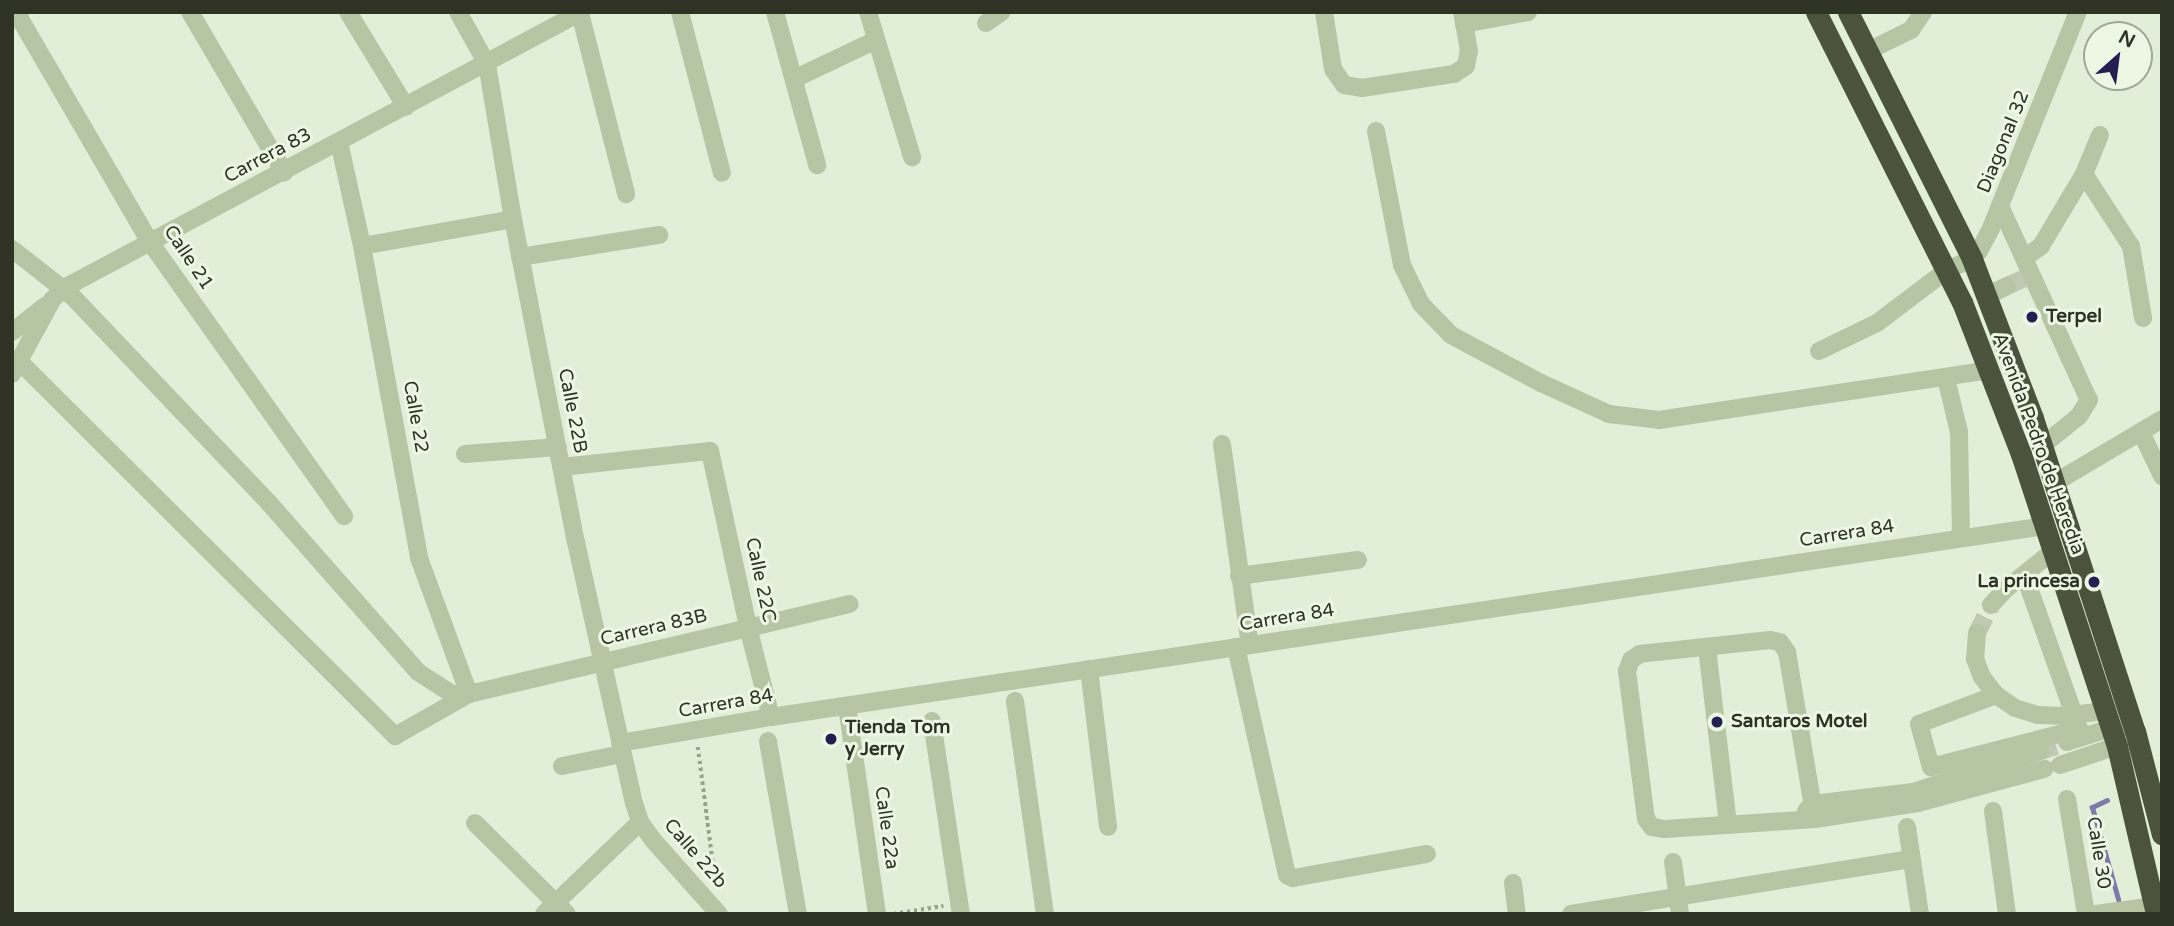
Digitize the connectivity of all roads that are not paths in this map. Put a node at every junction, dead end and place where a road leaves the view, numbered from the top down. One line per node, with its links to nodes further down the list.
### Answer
1 (16, 12): 35 (street, Calle 21)
2 (190, 12): 28 (street)
3 (348, 12): 22 (street)
4 (458, 12): 20 (street, Calle 22B)
5 (680, 12): 29 (street)
6 (775, 12): 21 (street)
7 (868, 12): 18 (street)
8 (1002, 12): 17 (street)
9 (1324, 12): 16 (street)
10 (1528, 12): 16 (street)
11 (1816, 12): 40 (highway, Avenida Pedro de Heredia)
12 (1848, 12): 19 (highway, Avenida Pedro de Heredia)
13 (1923, 12): 19 (street)
14 (2078, 12): 32 (street, Diagonal 32)
15 (581, 13): 20 (street, Carrera 83); 31 (street)
16 (1463, 18)
17 (986, 23)
18 (876, 40): 21 (street); 26 (street)
19 (1868, 51): 39 (highway, Avenida Pedro de Heredia)
20 (487, 64): 22 (street, Carrera 83); 33 (street, Calle 22B)
21 (794, 79): 27 (street)
22 (406, 107): 25 (street, Carrera 83)
23 (1376, 131): 50 (street)
24 (2100, 135): 30 (street)
25 (339, 142): 28 (street, Carrera 83); 36 (street, Calle 22)
26 (912, 157)
27 (817, 165)
28 (284, 172): 35 (street, Carrera 83)
29 (722, 173)
30 (2084, 174): 41 (street); 45 (street)
31 (625, 194)
32 (2000, 206): 39 (street, Diagonal 32); 41 (street)
33 (513, 219): 36 (street); 38 (street, Calle 22B)
34 (659, 235): 38 (street)
35 (150, 242): 43 (street, Carrera 83); 60 (street, Calle 21)
36 (362, 246): 75 (street, Calle 22)
37 (12, 249): 43 (street)
38 (520, 257): 55 (street, Calle 22B)
39 (1972, 259): 40 (street); 44 (highway, Avenida Pedro de Heredia)
40 (1948, 270): 47 (street); 49 (highway, Avenida Pedro de Heredia)
41 (2028, 270): 54 (street)
42 (2007, 286): 44 (street)
43 (58, 294): 46 (street, Carrera 83); 48 (street); 75 (street)
44 (1986, 296): 54 (highway, Avenida Pedro de Heredia)
45 (2143, 317)
46 (12, 332)
47 (1819, 351)
48 (16, 368): 75 (street)
49 (1989, 370): 50 (street); 61 (highway, Avenida Pedro de Heredia)
50 (1946, 378): 62 (street)
51 (2162, 419): 52 (street)
52 (2141, 432): 58 (street); 59 (street)
53 (1222, 444): 66 (street)
54 (2043, 445): 59 (highway, Avenida Pedro de Heredia)
55 (558, 447): 56 (street); 57 (street, Calle 22B)
56 (465, 454)
57 (562, 467): 69 (street, Calle 22C); 73 (street, Calle 22B)
58 (2162, 476)
59 (2056, 482): 94 (highway, Avenida Pedro de Heredia)
60 (344, 516)
61 (2045, 526): 62 (street, Carrera 84); 63 (highway, Avenida Pedro de Heredia)
62 (1961, 538): 71 (street, Carrera 84)
63 (2053, 551): 65 (street); 82 (highway, Avenida Pedro de Heredia)
64 (1357, 560): 66 (street)
65 (2024, 574): 68 (street); 79 (street)
66 (1239, 576): 71 (street)
67 (849, 604): 69 (street, Carrera 83B)
68 (1991, 605)
69 (748, 627): 73 (street, Carrera 83B); 80 (street, Calle 22C)
70 (1977, 633): 76 (street)
71 (1243, 646): 74 (street, Carrera 84); 95 (street)
72 (1707, 648): 88 (street); 91 (street); 91 (street)
73 (604, 662): 75 (street, Carrera 83B); 84 (street, Calle 22B)
74 (1089, 669): 78 (street, Carrera 84); 93 (street)
75 (470, 694)
76 (1996, 695): 79 (street); 79 (street)
77 (1015, 701): 106 (street)
78 (846, 706): 80 (street, Carrera 84); 105 (street, Calle 22a)
79 (2074, 715): 82 (street)
80 (771, 717): 84 (street, Carrera 84)
81 (932, 721): 100 (street)
82 (2111, 728): 88 (street); 88 (street); 102 (highway, Avenida Pedro de Heredia)
83 (768, 741): 104 (street)
84 (621, 748): 85 (street, Carrera 84); 89 (street, Calle 22B)
85 (562, 766)
86 (2067, 799): 111 (street, Calle 30)
87 (1993, 811): 110 (street)
88 (1814, 812): 91 (street)
89 (640, 822): 101 (street); 103 (street, Calle 22b)
90 (475, 823): 101 (street)
91 (1728, 825)
92 (1906, 827): 96 (street)
93 (1108, 828)
94 (2162, 835)
95 (1427, 854)
96 (1911, 859): 99 (street); 109 (street)
97 (1673, 862): 99 (street)
98 (1513, 883): 107 (street)
99 (1679, 905): 108 (street)
100 (960, 909)
101 (556, 910)
102 (2155, 910): 112 (street)
103 (719, 914)
104 (798, 914)
105 (877, 914)
106 (1045, 914)
107 (1517, 914)
108 (1571, 914)
109 (1920, 914)
110 (2007, 914)
111 (2086, 914)
112 (2096, 914)

